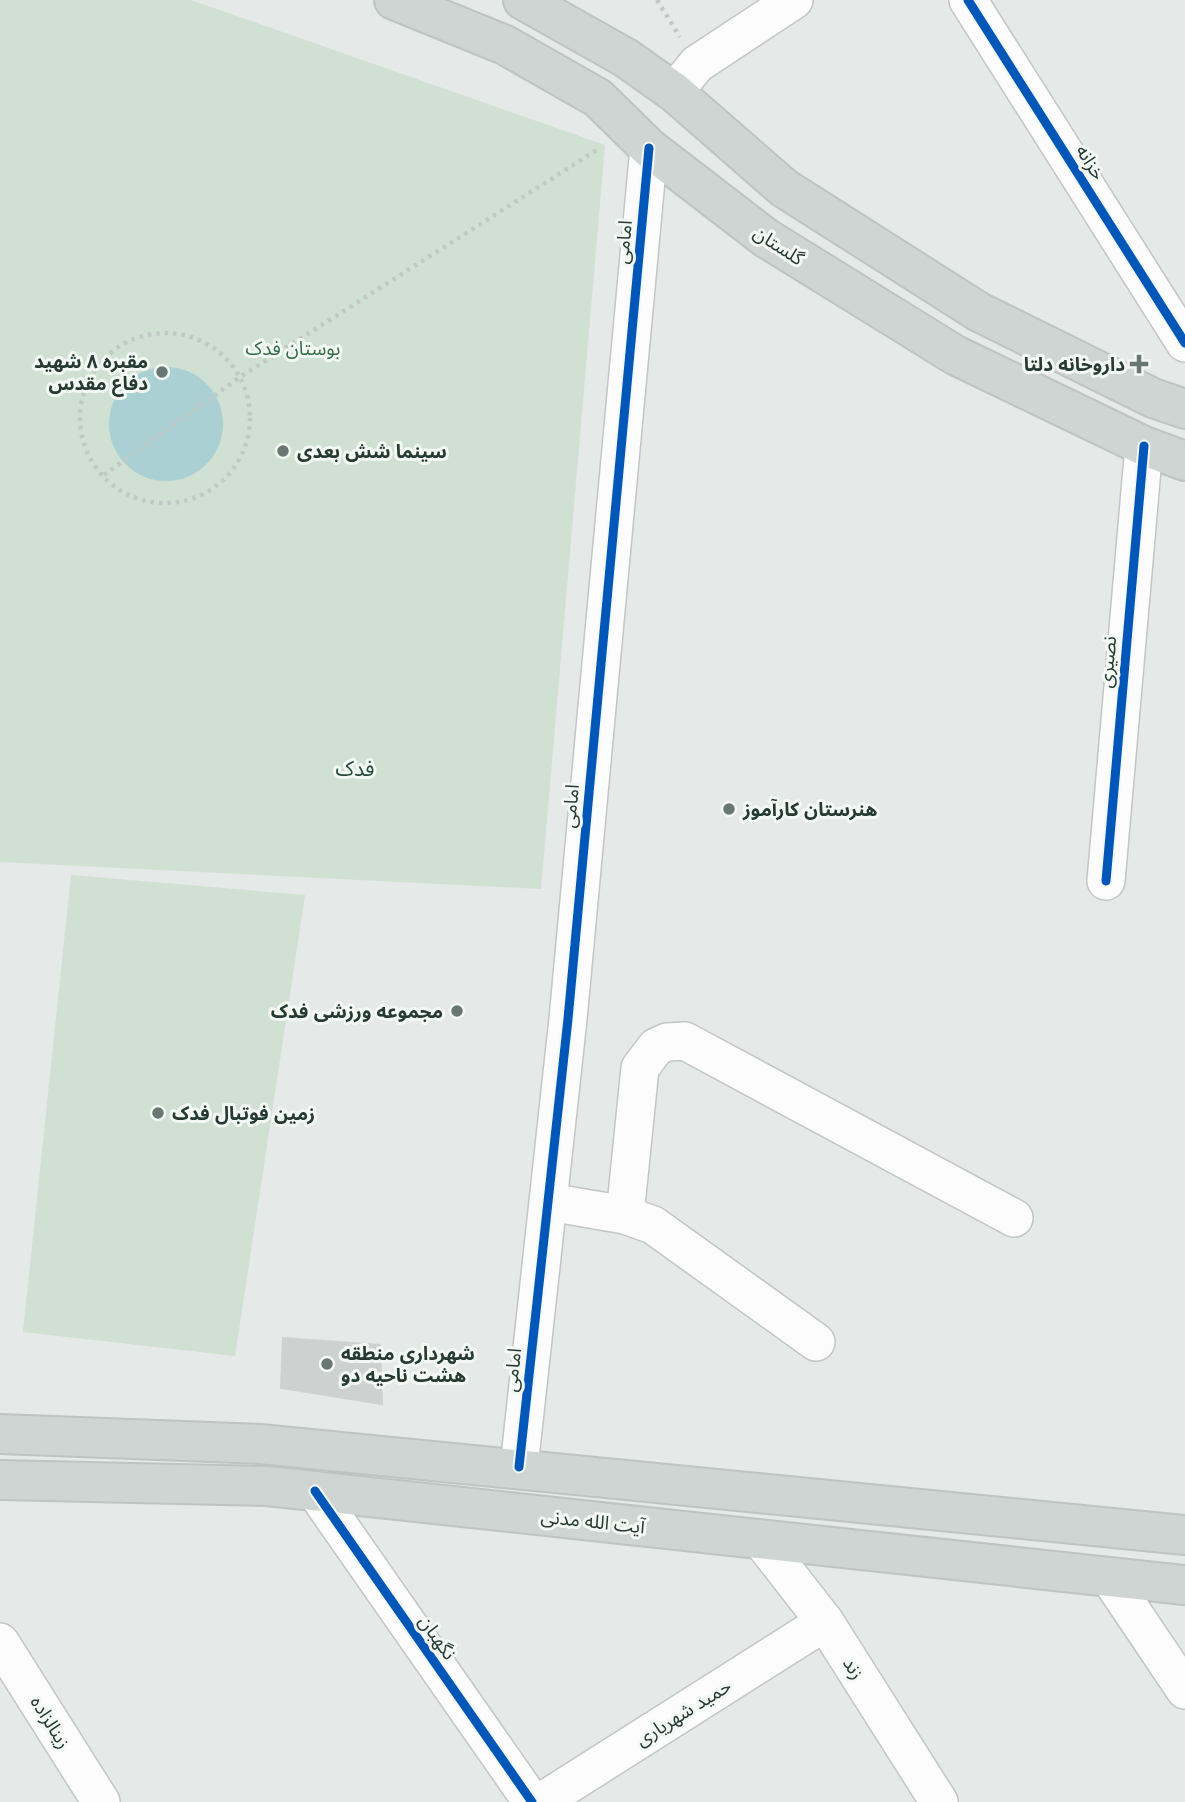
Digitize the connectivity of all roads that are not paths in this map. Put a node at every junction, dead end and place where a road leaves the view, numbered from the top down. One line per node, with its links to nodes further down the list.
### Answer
1 (394, 0): 6 (main road, گلستان)
2 (523, 0): 5 (main road)
3 (794, 0): 5 (street)
4 (968, 0): 7 (street, خزانه)
5 (674, 92): 6 (main road); 8 (main road)
6 (649, 148): 9 (main road, گلستان); 12 (street, امامی)
7 (1185, 343)
8 (1185, 409)
9 (1144, 446): 10 (main road, گلستان); 11 (street, نصیری)
10 (1185, 461)
11 (1106, 881)
12 (549, 1202): 13 (street); 17 (street, امامی)
13 (625, 1215): 14 (street); 15 (street)
14 (1014, 1218)
15 (816, 1342)
16 (0, 1434): 17 (main road)
17 (519, 1467): 20 (main road); 21 (main road)
18 (0, 1480): 19 (main road, آیت الله مدنی)
19 (315, 1491): 20 (main road, آیت الله مدنی); 29 (street, نگهبان)
20 (514, 1513): 22 (main road, آیت الله مدنی)
21 (1185, 1535)
22 (761, 1539): 23 (main road, آیت الله مدنی); 25 (street, زند)
23 (1109, 1577): 24 (main road, آیت الله مدنی); 27 (street)
24 (1185, 1586)
25 (825, 1622): 30 (street, حمید شهریاری); 31 (street, زند)
26 (0, 1642): 28 (street, زینالزاده)
27 (1185, 1690)
28 (101, 1802)
29 (532, 1802)
30 (541, 1802)
31 (939, 1802)

